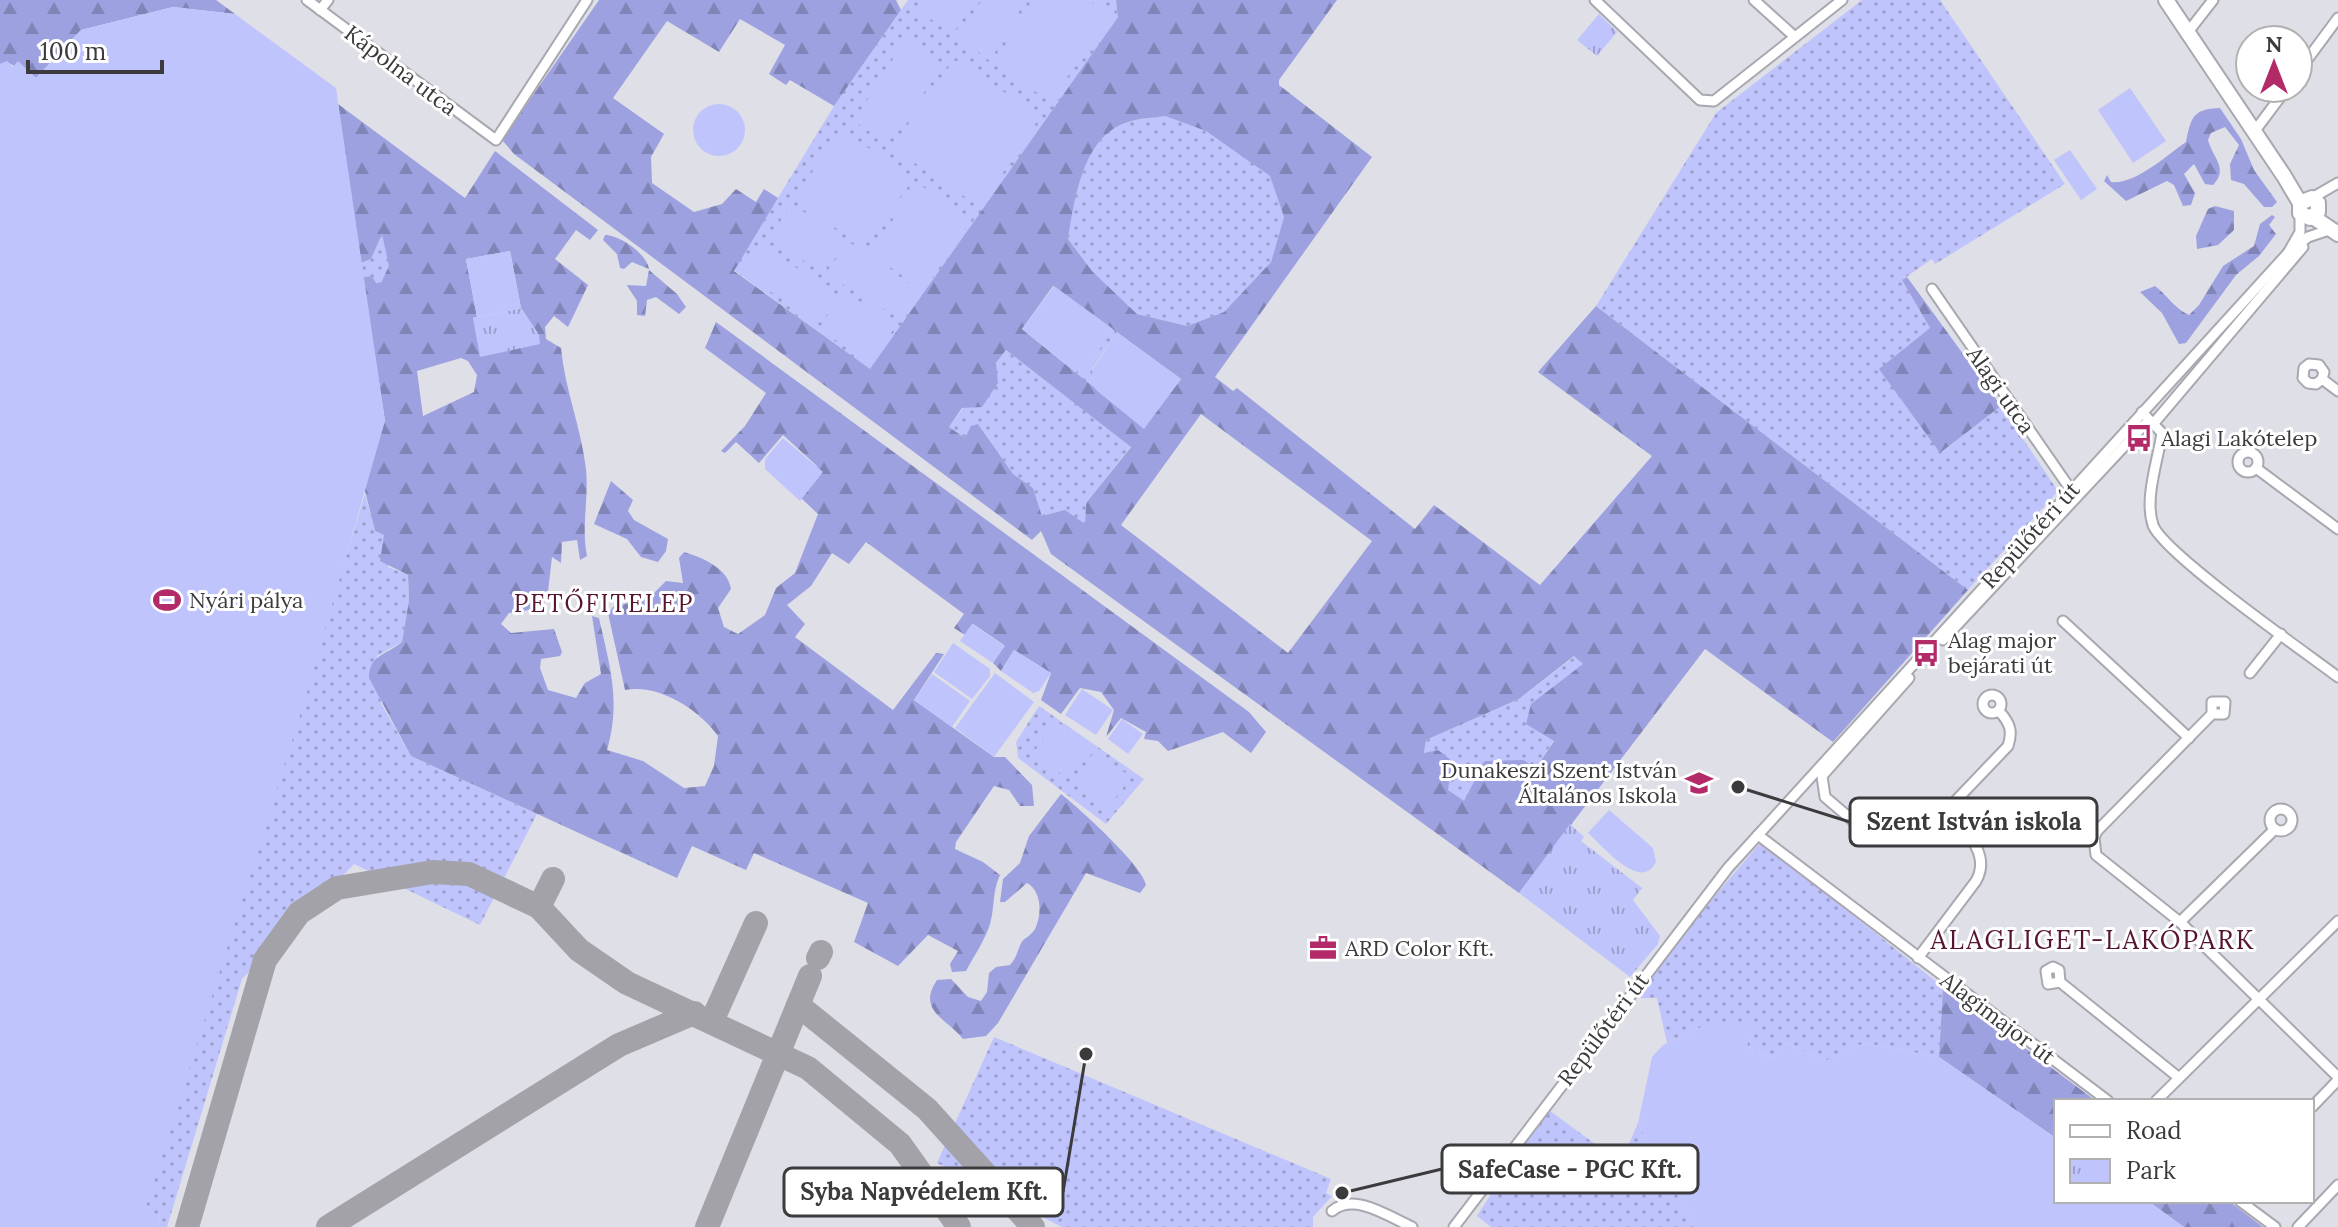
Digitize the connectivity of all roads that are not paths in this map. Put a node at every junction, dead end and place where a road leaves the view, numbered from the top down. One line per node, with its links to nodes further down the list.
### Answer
1 (307, 0): 9 (street, Kápolna utca)
2 (328, 0): 9 (street)
3 (587, 0): 9 (street, Kápolna utca)
4 (1595, 0): 12 (street)
5 (1754, 0): 12 (street)
6 (1842, 0): 12 (street)
7 (2166, 0): 11 (main road)
8 (2213, 0): 11 (street)
9 (320, 10)
10 (2338, 18): 13 (street)
11 (2188, 32): 15 (main road)
12 (1795, 37)
13 (2314, 50)
14 (2275, 104): 15 (street)
15 (2254, 132): 17 (main road)
16 (2338, 184): 17 (street)
17 (2310, 208): 18 (main road); 19 (street); 21 (street, Repülőtéri út)
18 (2335, 232): 19 (street, Repülőtéri út)
19 (2308, 237): 21 (street, Repülőtéri út)
20 (2303, 247): 26 (street)
21 (2288, 253): 25 (street, Repülőtéri út)
22 (1932, 289): 28 (street, Alagi utca)
23 (2322, 379): 24 (street)
24 (2338, 391)
25 (2142, 412): 26 (street); 28 (street, Repülőtéri út)
26 (2149, 424): 31 (street); 37 (street)
27 (2256, 468): 29 (street)
28 (2071, 490): 38 (street, Repülőtéri út)
29 (2338, 529)
30 (2063, 621): 36 (street)
31 (2281, 634): 32 (street); 33 (street)
32 (2250, 673)
33 (2338, 677)
34 (1999, 711): 37 (street)
35 (2212, 714): 36 (street)
36 (2189, 738): 43 (street)
37 (1943, 814): 44 (street)
38 (1773, 819): 40 (street, Repülőtéri út); 41 (street)
39 (2275, 829): 43 (street)
40 (1758, 835): 41 (street); 56 (street, Repülőtéri út)
41 (1774, 849): 44 (street, Alagimajor út)
42 (2338, 921): 46 (street)
43 (2180, 922): 46 (street)
44 (1918, 958): 49 (street, Alagimajor út)
45 (2060, 982): 47 (street)
46 (2258, 999): 47 (street); 48 (street)
47 (2178, 1077): 50 (street)
48 (2338, 1078): 51 (street)
49 (2105, 1099)
50 (2158, 1099)
51 (2314, 1105)
52 (2338, 1185): 58 (street)
53 (2243, 1203): 57 (street)
54 (1332, 1211): 55 (street)
55 (1412, 1227)
56 (1454, 1227)
57 (2275, 1227)
58 (2298, 1227)

